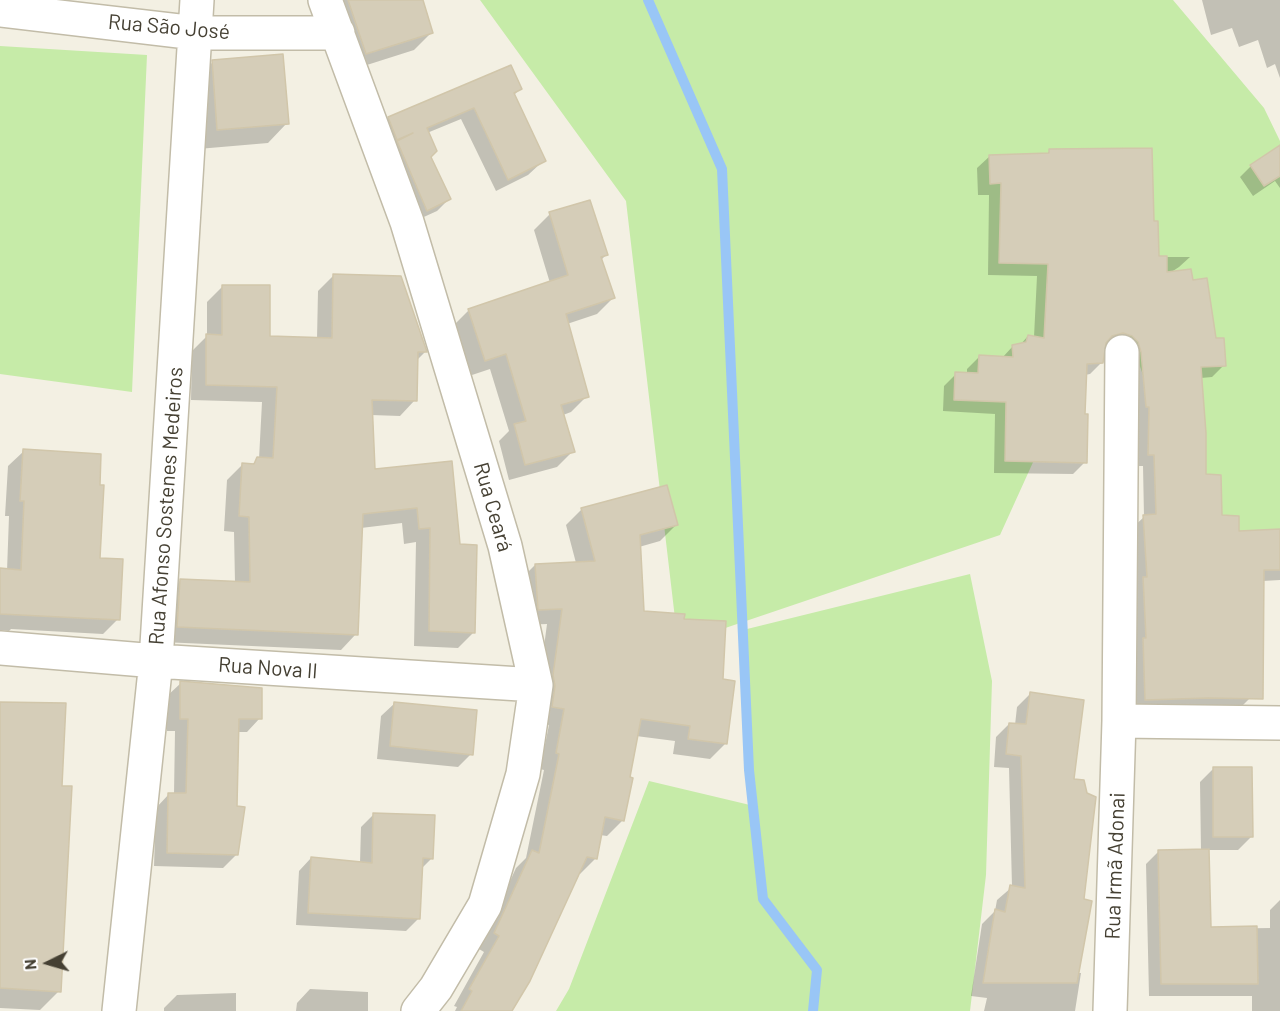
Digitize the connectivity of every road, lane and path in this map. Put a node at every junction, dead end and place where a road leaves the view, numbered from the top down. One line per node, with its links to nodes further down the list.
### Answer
1 (198, 0): 4 (street, Rua Afonso Sostenes Medeiros)
2 (325, 0): 5 (street, Rua Ceará)
3 (0, 10): 4 (street, Rua São José)
4 (196, 33): 5 (street, Rua São José); 8 (street, Rua Afonso Sostenes Medeiros)
5 (338, 33): 9 (street, Rua Ceará)
6 (1122, 352): 10 (street, Rua Irmã Adonai)
7 (0, 648): 8 (street, Rua Nova II)
8 (156, 661): 9 (street, Rua Nova II); 12 (street, Rua Afonso Sostenes Medeiros)
9 (536, 685): 13 (street, Rua Ceará)
10 (1119, 720): 11 (street); 14 (street, Rua Irmã Adonai)
11 (1280, 723)
12 (119, 1011)
13 (418, 1011)
14 (1110, 1011)

